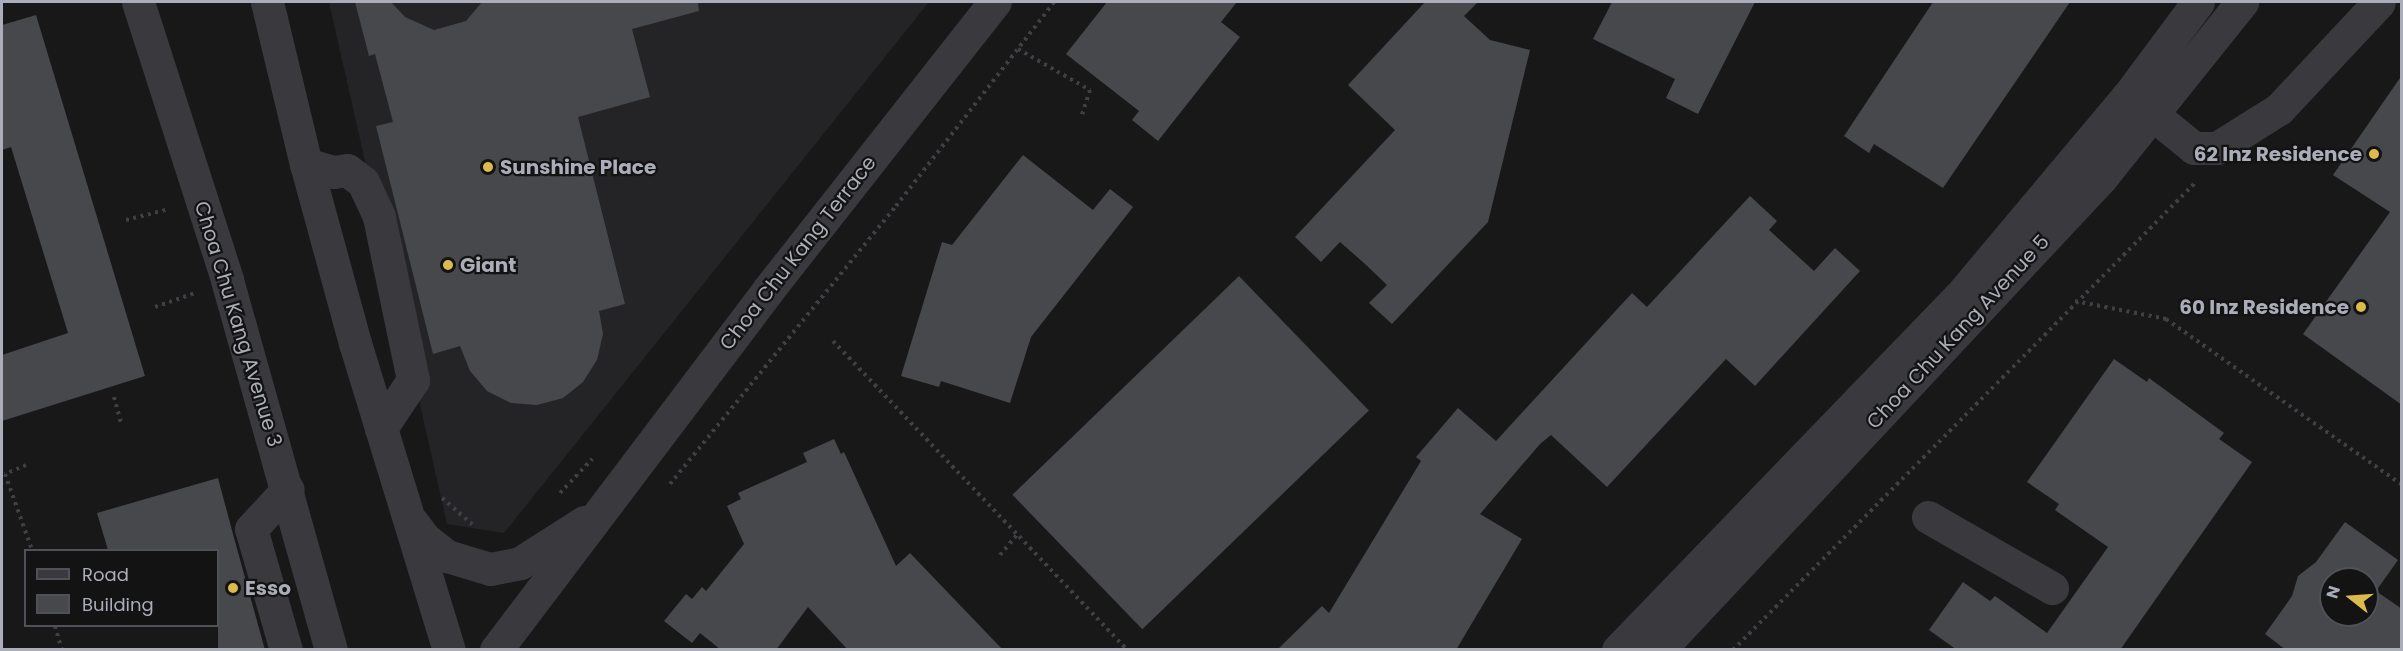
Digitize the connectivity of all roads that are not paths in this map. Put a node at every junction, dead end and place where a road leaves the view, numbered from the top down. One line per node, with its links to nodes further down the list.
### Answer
1 (138, 2): 11 (street, Choa Chu Kang Avenue 3)
2 (267, 2): 9 (street)
3 (994, 2): 12 (street, Choa Chu Kang Terrace)
4 (2242, 2): 7 (street, Choa Chu Kang Avenue 5)
5 (2379, 2): 8 (street)
6 (2196, 4): 7 (street); 20 (street, Choa Chu Kang Avenue 5)
7 (2221, 27): 8 (street, Choa Chu Kang Avenue 5)
8 (2152, 114): 21 (street, Choa Chu Kang Avenue 5)
9 (306, 165): 10 (street); 10 (street)
10 (381, 428): 13 (street)
11 (288, 489): 16 (street); 17 (street, Choa Chu Kang Avenue 3)
12 (605, 507): 13 (street, Choa Chu Kang Terrace); 19 (street, Choa Chu Kang Terrace)
13 (408, 516): 18 (street)
14 (1928, 517): 15 (street)
15 (2052, 588)
16 (286, 650)
17 (331, 650)
18 (449, 650)
19 (496, 650)
20 (1618, 650)
21 (1659, 650)

